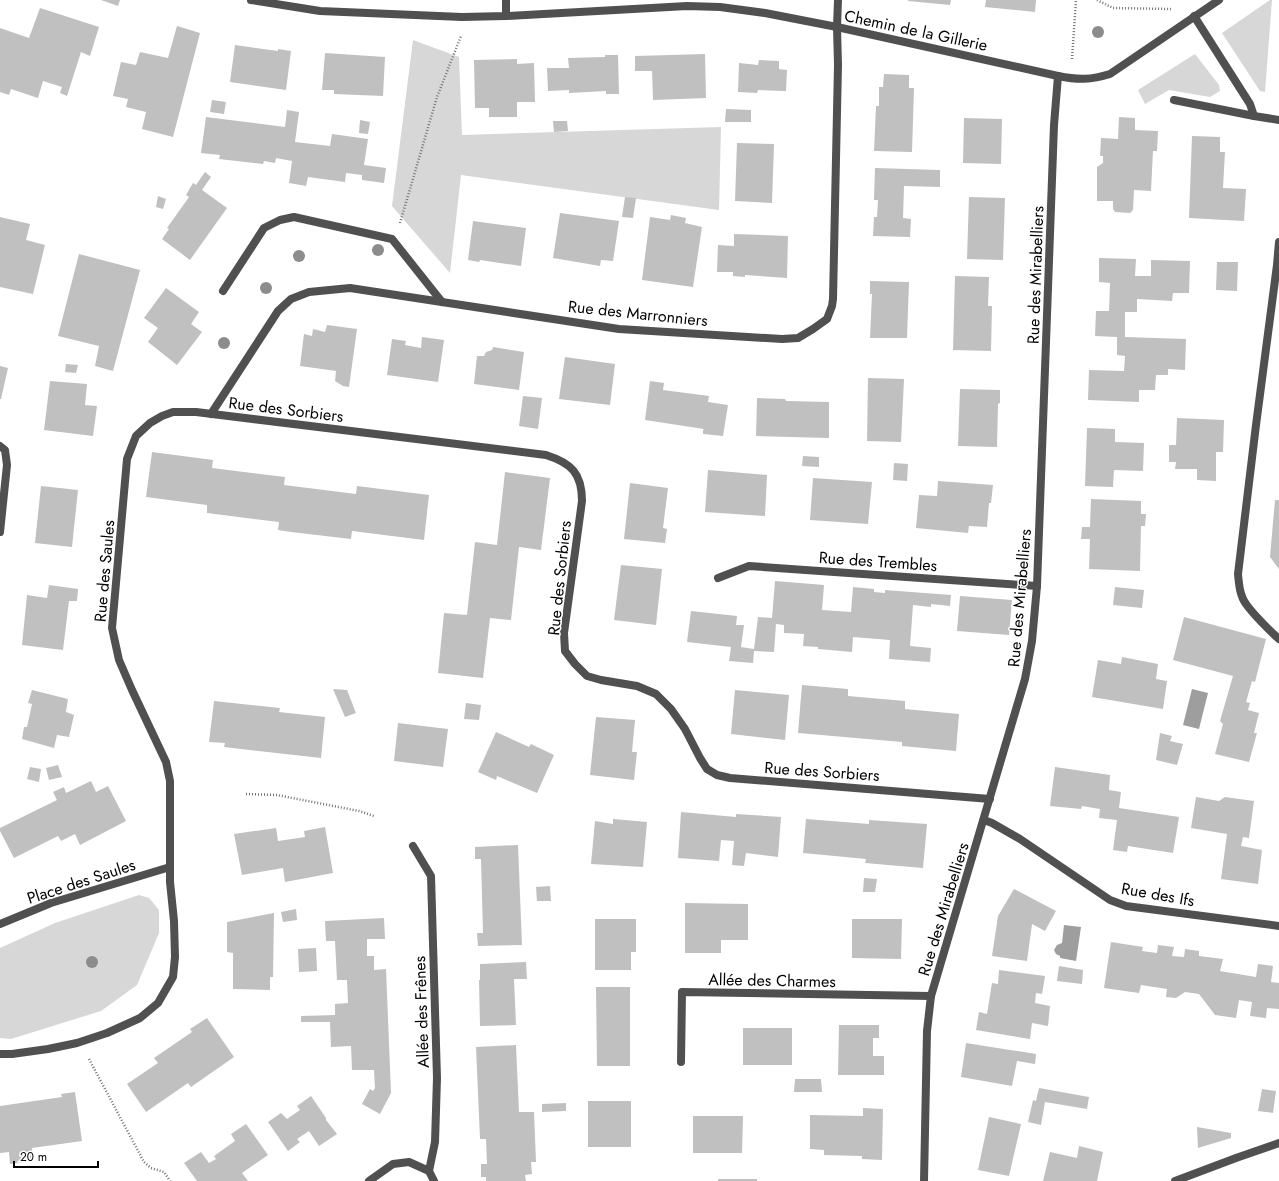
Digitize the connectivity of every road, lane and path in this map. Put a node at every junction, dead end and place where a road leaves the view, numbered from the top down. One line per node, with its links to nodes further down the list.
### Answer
1 (251, 0): 8 (street, Chemin de la Gillerie)
2 (506, 0): 8 (street)
3 (838, 0): 10 (street, Rue des Marronniers)
4 (1076, 0): 12 (path)
5 (1097, 0): 7 (path)
6 (1219, 0): 9 (street)
7 (1172, 9)
8 (506, 16): 10 (street, Chemin de la Gillerie)
9 (1194, 16): 13 (street, Chemin de la Gillerie); 15 (street)
10 (837, 27): 13 (street, Chemin de la Gillerie); 20 (street, Rue des Marronniers)
11 (462, 36): 17 (path)
12 (1072, 63)
13 (1058, 76): 25 (street, Rue des Mirabelliers)
14 (1174, 100): 15 (street)
15 (1254, 116): 16 (street)
16 (1279, 120)
17 (400, 225)
18 (1279, 242): 26 (street)
19 (223, 291): 20 (street)
20 (442, 302): 21 (street, Rue des Marronniers)
21 (211, 414): 28 (street, Rue des Sorbiers); 32 (street, Rue des Saules)
22 (0, 446): 23 (street)
23 (0, 532)
24 (718, 578): 25 (street, Rue des Trembles)
25 (1037, 586): 28 (street, Rue des Mirabelliers)
26 (1279, 639)
27 (246, 794): 29 (path)
28 (990, 799): 30 (street, Rue des Mirabelliers)
29 (374, 816)
30 (984, 820): 34 (street, Rue des Ifs); 35 (street, Rue des Mirabelliers)
31 (413, 846): 40 (street, Allée des Frênes)
32 (170, 867): 33 (street, Place des Saules); 36 (street)
33 (0, 924)
34 (1279, 926)
35 (932, 996): 38 (street, Allée des Charmes); 44 (street, Rue des Mirabelliers)
36 (0, 1054)
37 (89, 1058): 41 (path)
38 (681, 1062)
39 (1279, 1143): 45 (street)
40 (429, 1171): 42 (street); 43 (street)
41 (170, 1181)
42 (369, 1181)
43 (434, 1181)
44 (924, 1181)
45 (1175, 1181)

